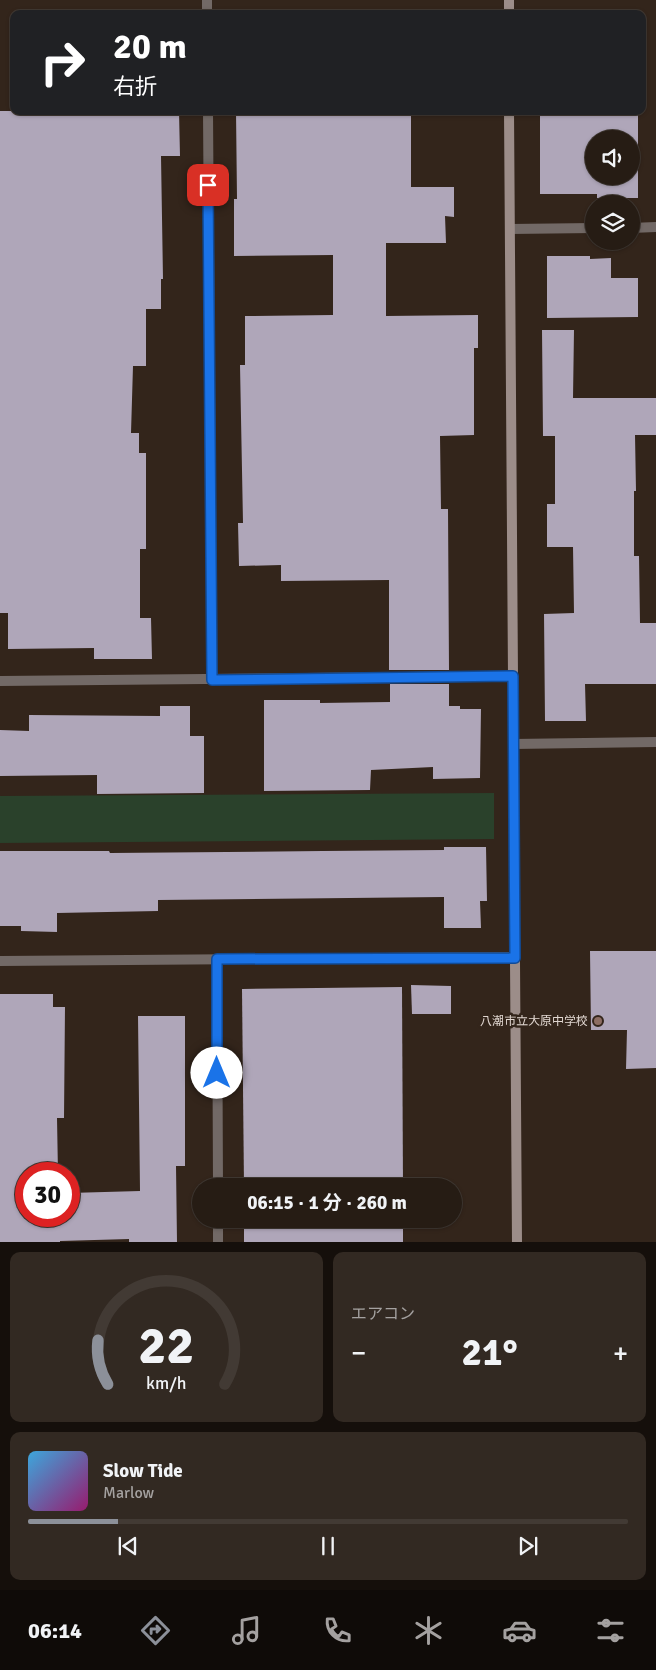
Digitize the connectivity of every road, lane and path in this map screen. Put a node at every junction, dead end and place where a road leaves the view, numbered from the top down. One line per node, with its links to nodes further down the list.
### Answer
1 (208, 115): 8 (street)
2 (509, 115): 6 (street)
3 (656, 227): 5 (street)
4 (585, 228): 6 (street)
5 (640, 228)
6 (510, 229): 7 (street)
7 (513, 676): 8 (street); 11 (street)
8 (212, 680): 9 (street)
9 (0, 681)
10 (656, 742): 11 (street)
11 (513, 744): 12 (street)
12 (515, 958): 13 (street); 18 (street)
13 (217, 959): 14 (street); 15 (street)
14 (0, 961)
15 (218, 1178)
16 (218, 1228): 17 (street)
17 (218, 1242)
18 (517, 1242)

